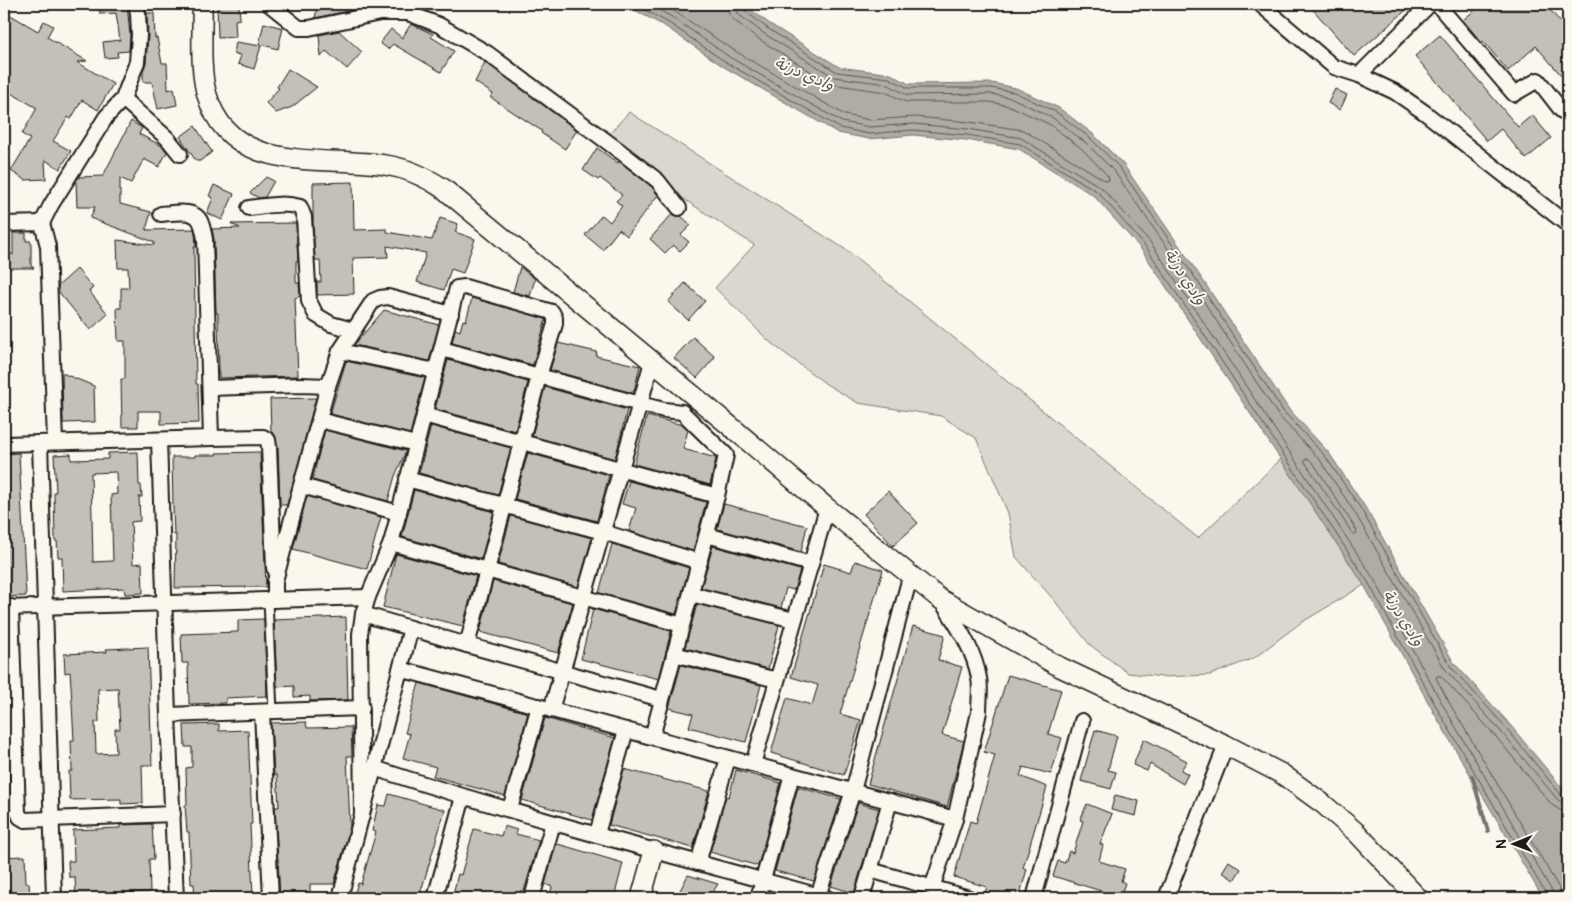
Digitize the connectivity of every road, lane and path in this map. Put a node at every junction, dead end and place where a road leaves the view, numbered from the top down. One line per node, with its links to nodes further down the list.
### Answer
1 (136, 4): 8 (street)
2 (202, 4): 21 (street)
3 (269, 4): 12 (street)
4 (1430, 4): 7 (street)
5 (1437, 4): 9 (street)
6 (1270, 7): 7 (street)
7 (1359, 75): 16 (street)
8 (123, 98): 10 (street); 15 (street)
9 (1562, 111)
10 (180, 154)
11 (249, 208): 18 (street)
12 (679, 208)
13 (162, 214): 25 (street)
14 (4, 224): 15 (street)
15 (42, 224): 31 (street)
16 (1568, 225)
17 (451, 314): 18 (street); 19 (street); 23 (street)
18 (353, 330): 20 (street)
19 (442, 349): 22 (street); 23 (street)
20 (340, 351): 22 (street); 24 (street)
21 (652, 362): 26 (street); 41 (street)
22 (436, 371): 27 (street)
23 (539, 376): 26 (street); 33 (street)
24 (328, 386): 25 (street); 28 (street)
25 (210, 388): 29 (street)
26 (640, 404): 36 (street); 39 (street)
27 (424, 415): 33 (street); 35 (street)
28 (319, 420): 35 (street); 38 (street)
29 (211, 438): 30 (street); 50 (street)
30 (159, 440): 31 (street); 56 (street)
31 (55, 442): 32 (street)
32 (40, 443): 34 (street); 57 (street)
33 (521, 443): 36 (street); 40 (street)
34 (4, 444)
35 (416, 444): 37 (street)
36 (621, 470): 39 (street); 43 (street)
37 (408, 480): 40 (street); 42 (street)
38 (302, 486): 42 (street); 50 (street)
39 (718, 496): 44 (street)
40 (505, 506): 43 (street); 48 (street)
41 (826, 508): 47 (street); 49 (street)
42 (399, 513): 45 (street)
43 (603, 532): 46 (street); 52 (street)
44 (707, 536): 46 (street); 47 (street)
45 (391, 543): 48 (street); 53 (street)
46 (700, 562): 51 (street)
47 (811, 564): 60 (street)
48 (487, 570): 52 (street); 63 (street)
49 (910, 577): 54 (street); 82 (street)
50 (275, 582): 55 (street)
51 (690, 594): 60 (street); 61 (street)
52 (584, 596): 61 (street); 66 (street)
53 (368, 597): 55 (street); 59 (street)
54 (940, 599): 77 (street); 89 (street)
55 (271, 600): 56 (street); 71 (lane)
56 (165, 603): 57 (street); 73 (street)
57 (45, 606): 58 (street); 88 (street)
58 (7, 608): 72 (street)
59 (363, 614): 62 (street); 69 (street)
60 (794, 620): 67 (street)
61 (682, 625): 64 (street)
62 (411, 628): 63 (street); 65 (street)
63 (467, 645): 66 (street)
64 (674, 654): 67 (street); 68 (street)
65 (400, 669): 70 (street); 80 (street)
66 (562, 671): 68 (street); 70 (street)
67 (777, 680): 79 (street)
68 (661, 699): 76 (street)
69 (362, 708): 71 (street); 87 (street)
70 (545, 708): 75 (street); 85 (street)
71 (268, 712): 73 (street); 100 (street)
72 (9, 713): 88 (street)
73 (168, 715): 86 (street)
74 (1082, 721): 108 (street)
75 (626, 730): 76 (street); 91 (street)
76 (652, 737): 78 (street)
77 (1226, 745): 109 (street); 110 (street)
78 (728, 758): 79 (street); 93 (street)
79 (753, 764): 81 (street)
80 (374, 768): 83 (street); 87 (street)
81 (792, 775): 82 (street); 95 (street)
82 (853, 792): 84 (street); 97 (street)
83 (463, 797): 85 (street); 102 (street)
84 (890, 802): 89 (street); 94 (street)
85 (510, 809): 90 (street)
86 (173, 814): 88 (street); 99 (street)
87 (362, 816): 101 (street)
88 (52, 818): 98 (street)
89 (955, 819): 96 (street)
90 (553, 823): 91 (street); 103 (street)
91 (597, 834): 92 (street)
92 (654, 851): 93 (street); 104 (street)
93 (698, 863): 95 (street)
94 (870, 870): 96 (street); 106 (street)
95 (762, 881): 97 (street); 105 (street)
96 (932, 888): 107 (street)
97 (822, 897)
98 (54, 898)
99 (176, 898)
100 (271, 898)
101 (340, 898)
102 (435, 898)
103 (532, 898)
104 (641, 898)
105 (758, 898)
106 (862, 898)
107 (969, 898)
108 (1034, 898)
109 (1166, 898)
110 (1418, 898)

